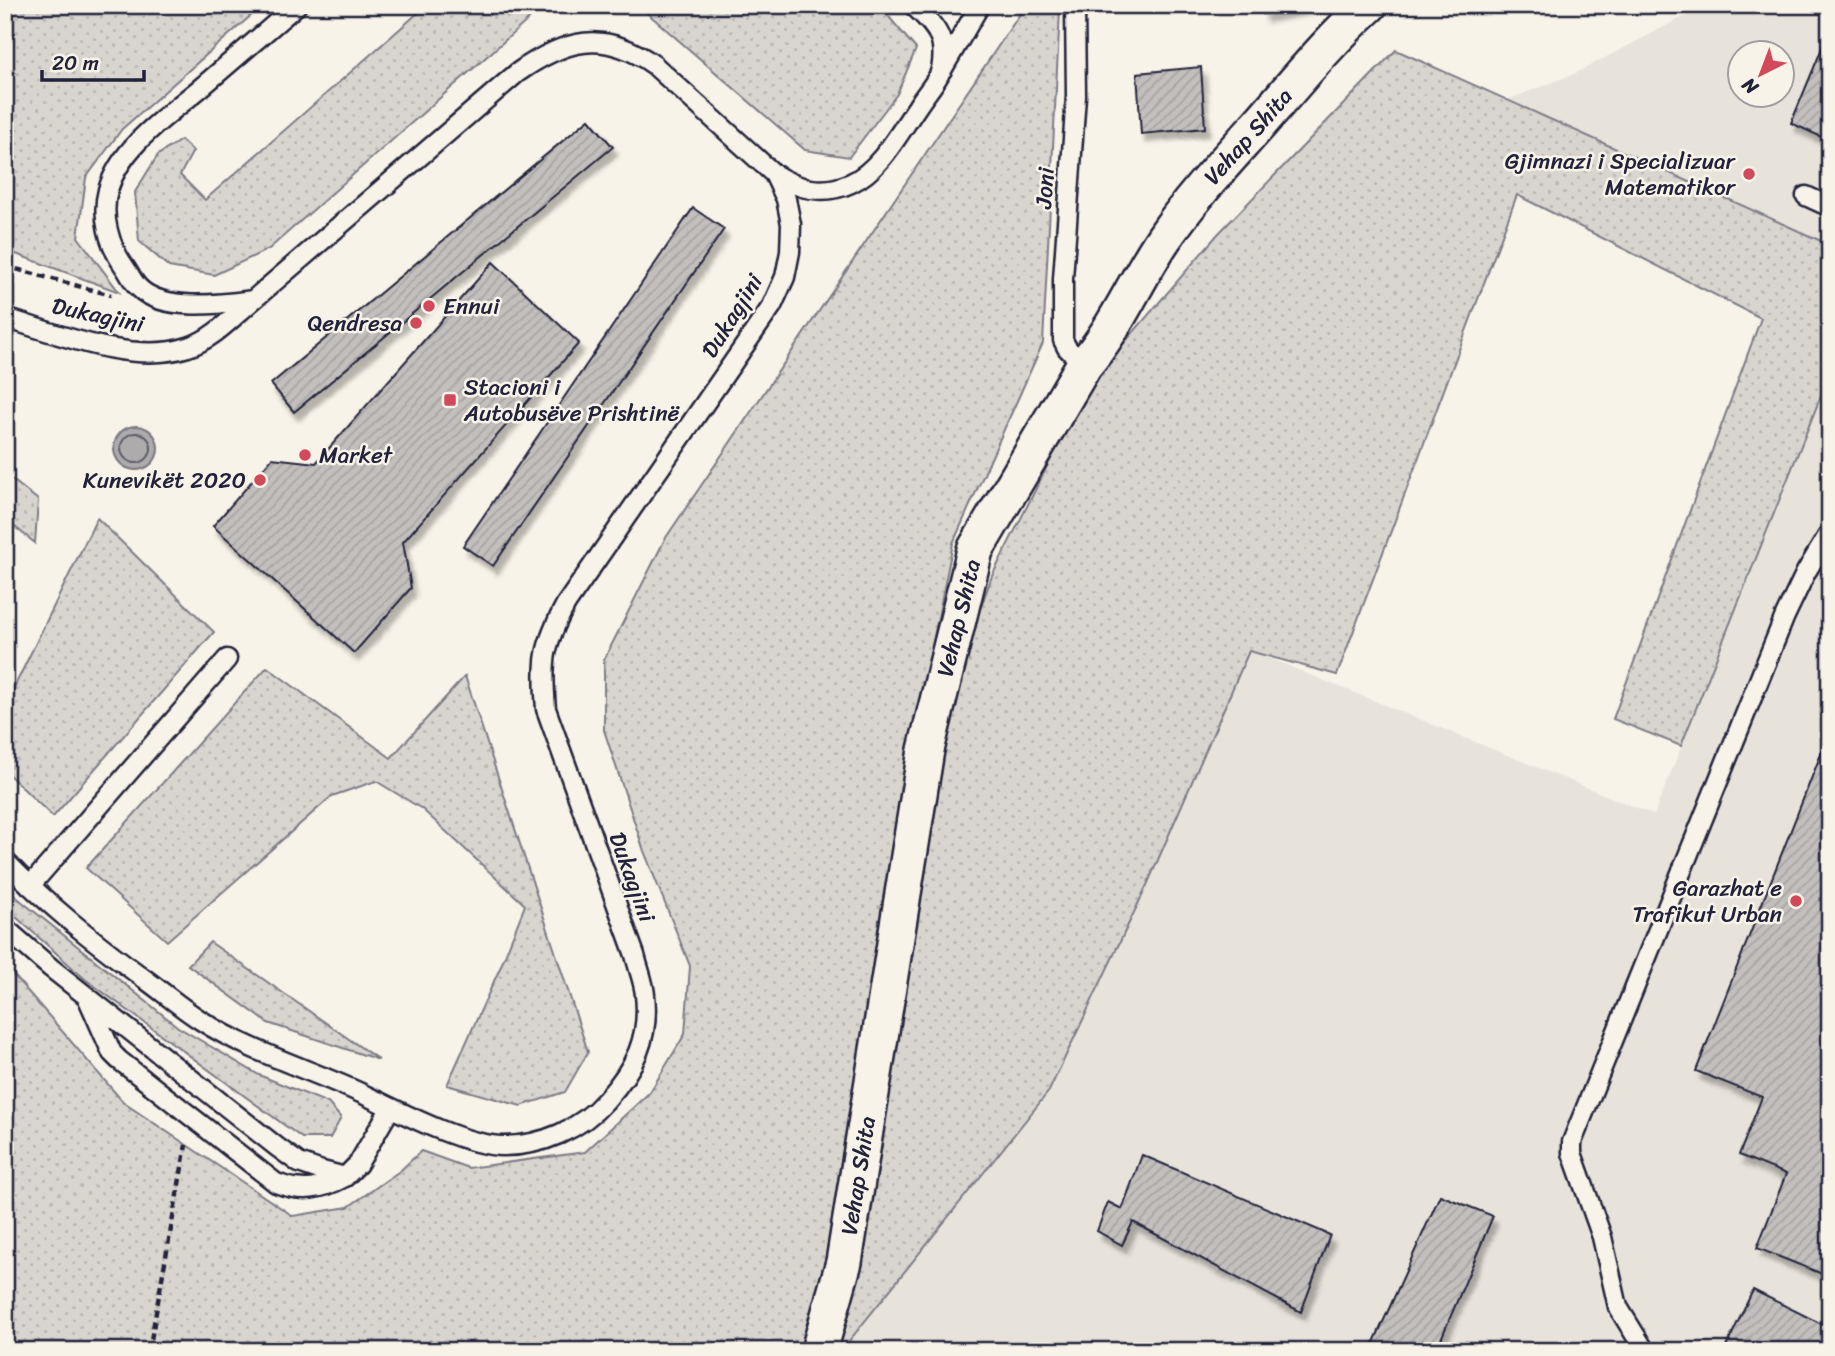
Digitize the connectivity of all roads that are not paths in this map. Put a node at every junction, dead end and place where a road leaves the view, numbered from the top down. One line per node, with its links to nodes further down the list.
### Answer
1 (297, 5): 11 (lane)
2 (913, 5): 7 (lane)
3 (980, 5): 7 (lane)
4 (1075, 5): 13 (lane, Joni)
5 (1369, 5): 6 (street, Vehap Shita)
6 (1342, 17): 13 (street, Vehap Shita)
7 (940, 73): 8 (lane)
8 (774, 174): 11 (lane, Dukagjini); 20 (lane, Dukagjini)
9 (1807, 196): 10 (lane)
10 (1830, 207)
11 (253, 300): 12 (lane, Dukagjini)
12 (5, 318)
13 (1084, 365): 22 (street, Vehap Shita)
14 (1830, 532): 23 (lane)
15 (227, 659): 17 (lane)
16 (5, 861): 17 (lane, Dukagjini)
17 (30, 886): 20 (lane, Dukagjini)
18 (5, 928): 19 (lane)
19 (86, 996): 21 (lane); 21 (lane)
20 (390, 1108): 21 (lane)
21 (345, 1177)
22 (819, 1351)
23 (1645, 1351)

